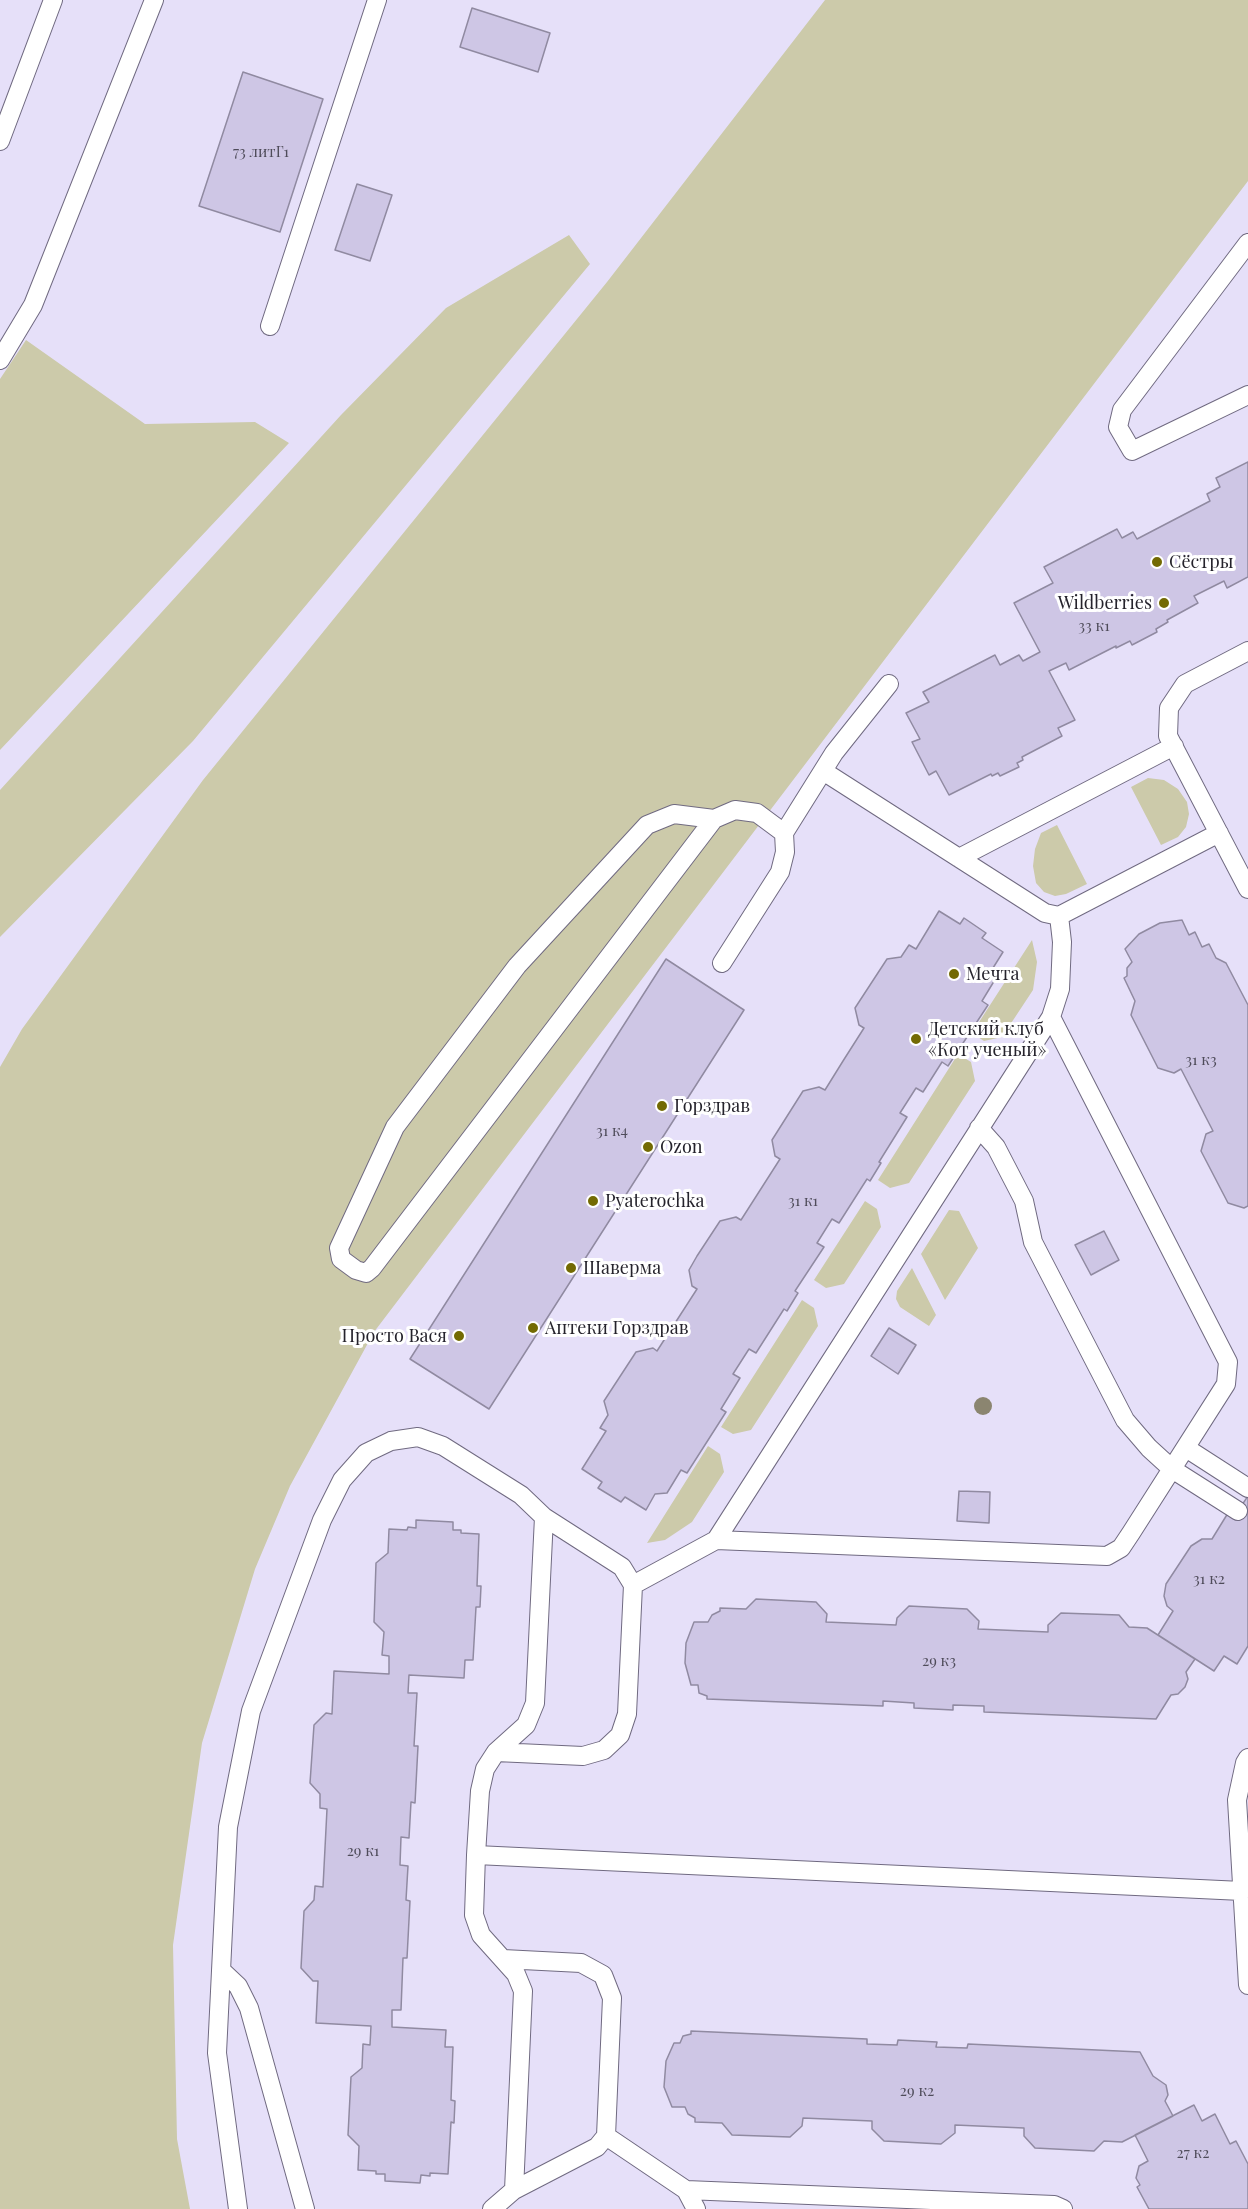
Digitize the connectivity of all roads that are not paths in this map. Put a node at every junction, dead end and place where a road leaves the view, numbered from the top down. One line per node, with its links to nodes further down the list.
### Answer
1 (53, 0): 4 (lane)
2 (154, 0): 7 (lane)
3 (376, 0): 6 (lane)
4 (0, 141)
5 (1248, 243): 8 (lane)
6 (270, 326)
7 (0, 360)
8 (1248, 395)
9 (1248, 651): 11 (lane)
10 (889, 684): 12 (lane)
11 (1174, 746): 15 (lane); 16 (lane)
12 (824, 771): 14 (lane); 16 (lane)
13 (714, 819): 13 (lane); 14 (lane)
14 (784, 833): 19 (lane)
15 (1219, 833): 17 (lane); 18 (lane)
16 (959, 858): 18 (lane)
17 (1248, 889)
18 (1059, 916): 20 (lane)
19 (722, 963)
20 (1051, 1017): 21 (lane); 22 (lane)
21 (979, 1128): 23 (lane); 27 (lane)
22 (1186, 1448): 23 (lane); 24 (lane)
23 (1172, 1469): 25 (lane); 27 (lane)
24 (1248, 1488)
25 (1238, 1511)
26 (544, 1517): 28 (lane); 29 (lane); 34 (lane)
27 (716, 1540): 28 (lane)
28 (633, 1585): 29 (lane)
29 (496, 1752): 31 (lane)
30 (1248, 1758): 32 (lane)
31 (476, 1855): 32 (lane); 33 (lane)
32 (1242, 1891): 35 (lane)
33 (503, 1959): 36 (lane); 37 (lane)
34 (221, 1970): 39 (lane); 40 (lane)
35 (1248, 1984)
36 (606, 2136): 37 (lane); 38 (lane)
37 (514, 2190): 41 (lane)
38 (686, 2190): 42 (lane); 43 (lane)
39 (238, 2209)
40 (305, 2209)
41 (492, 2209)
42 (696, 2209)
43 (1063, 2209)

